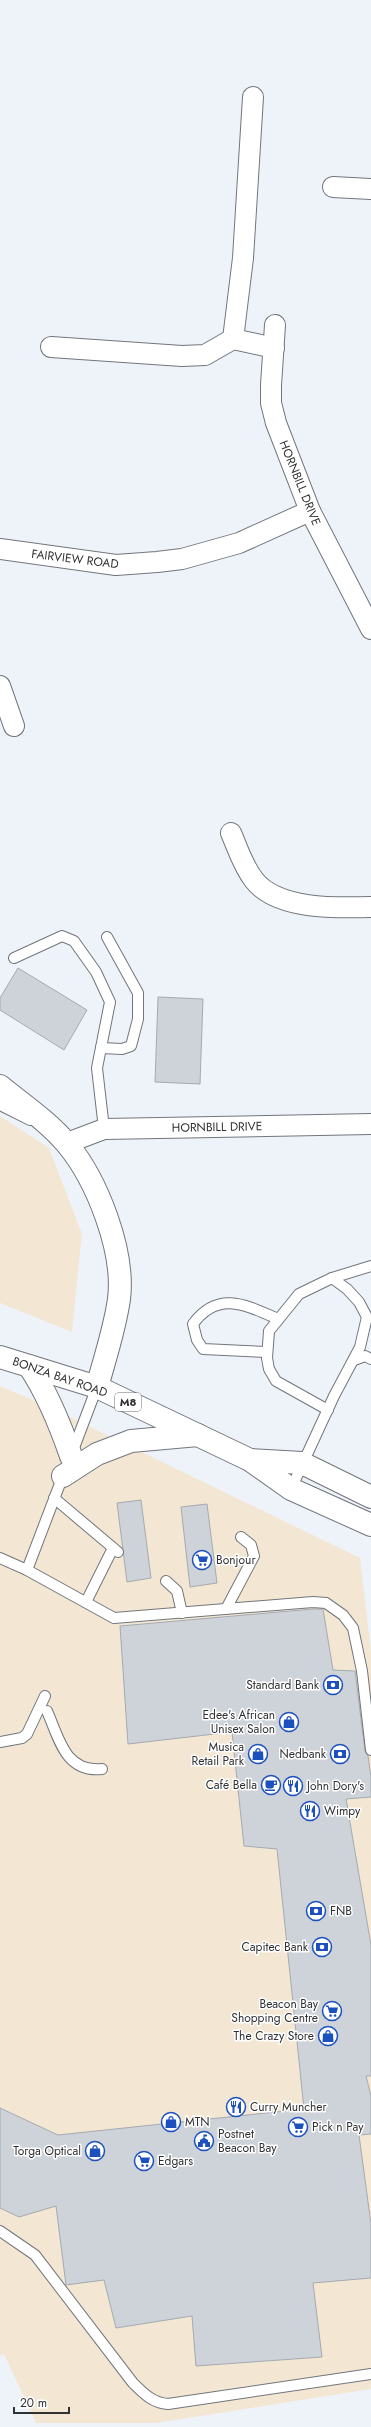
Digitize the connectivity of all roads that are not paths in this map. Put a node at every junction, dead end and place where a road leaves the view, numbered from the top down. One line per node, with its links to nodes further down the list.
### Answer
1 (253, 97): 5 (street)
2 (333, 187): 3 (street)
3 (371, 190)
4 (275, 325): 7 (street, HORNBILL DRIVE)
5 (233, 339): 6 (street); 7 (street)
6 (51, 347)
7 (274, 348): 8 (street, HORNBILL DRIVE)
8 (310, 511): 9 (street, FAIRVIEW ROAD); 10 (street, HORNBILL DRIVE)
9 (0, 549)
10 (371, 629)
11 (0, 686): 12 (street)
12 (14, 726)
13 (231, 833): 14 (street)
14 (371, 907)
15 (107, 937): 17 (lane)
16 (14, 958): 17 (lane)
17 (101, 1048): 22 (lane)
18 (0, 1086): 21 (main road)
19 (0, 1104): 21 (lane)
20 (371, 1124): 22 (street, HORNBILL DRIVE)
21 (48, 1127): 23 (main road)
22 (104, 1129): 23 (street, HORNBILL DRIVE)
23 (67, 1143): 32 (main road)
24 (371, 1266): 25 (lane)
25 (332, 1278): 26 (lane); 30 (lane)
26 (278, 1319): 27 (lane); 27 (lane)
27 (267, 1352): 33 (lane)
28 (0, 1357): 31 (main road, BONZA BAY ROAD / M8)
29 (371, 1359): 30 (lane)
30 (354, 1360): 33 (lane)
31 (29, 1366): 32 (main road, BONZA BAY ROAD / M8); 37 (main road)
32 (97, 1387): 34 (main road, BONZA BAY ROAD / M8); 37 (lane)
33 (328, 1410): 36 (lane)
34 (199, 1435): 35 (main road, BONZA BAY ROAD / M8); 37 (main road)
35 (250, 1460): 36 (main road, BONZA BAY ROAD / M8); 38 (main road, BONZA BAY ROAD / M8)
36 (302, 1464): 38 (lane); 39 (main road, BONZA BAY ROAD / M8)
37 (67, 1466): 40 (lane)
38 (291, 1489): 41 (main road, BONZA BAY ROAD / M8)
39 (371, 1496)
40 (54, 1498): 44 (lane); 46 (lane)
41 (371, 1525)
42 (241, 1537): 47 (lane)
43 (0, 1558): 44 (lane)
44 (27, 1570): 46 (lane)
45 (166, 1581): 48 (lane)
46 (86, 1602): 48 (lane)
47 (226, 1609): 48 (lane); 52 (lane)
48 (182, 1613)
49 (45, 1696): 51 (lane)
50 (47, 1710): 53 (lane)
51 (0, 1742)
52 (371, 1750)
53 (102, 1769)
54 (0, 2231): 55 (lane)
55 (371, 2374)

